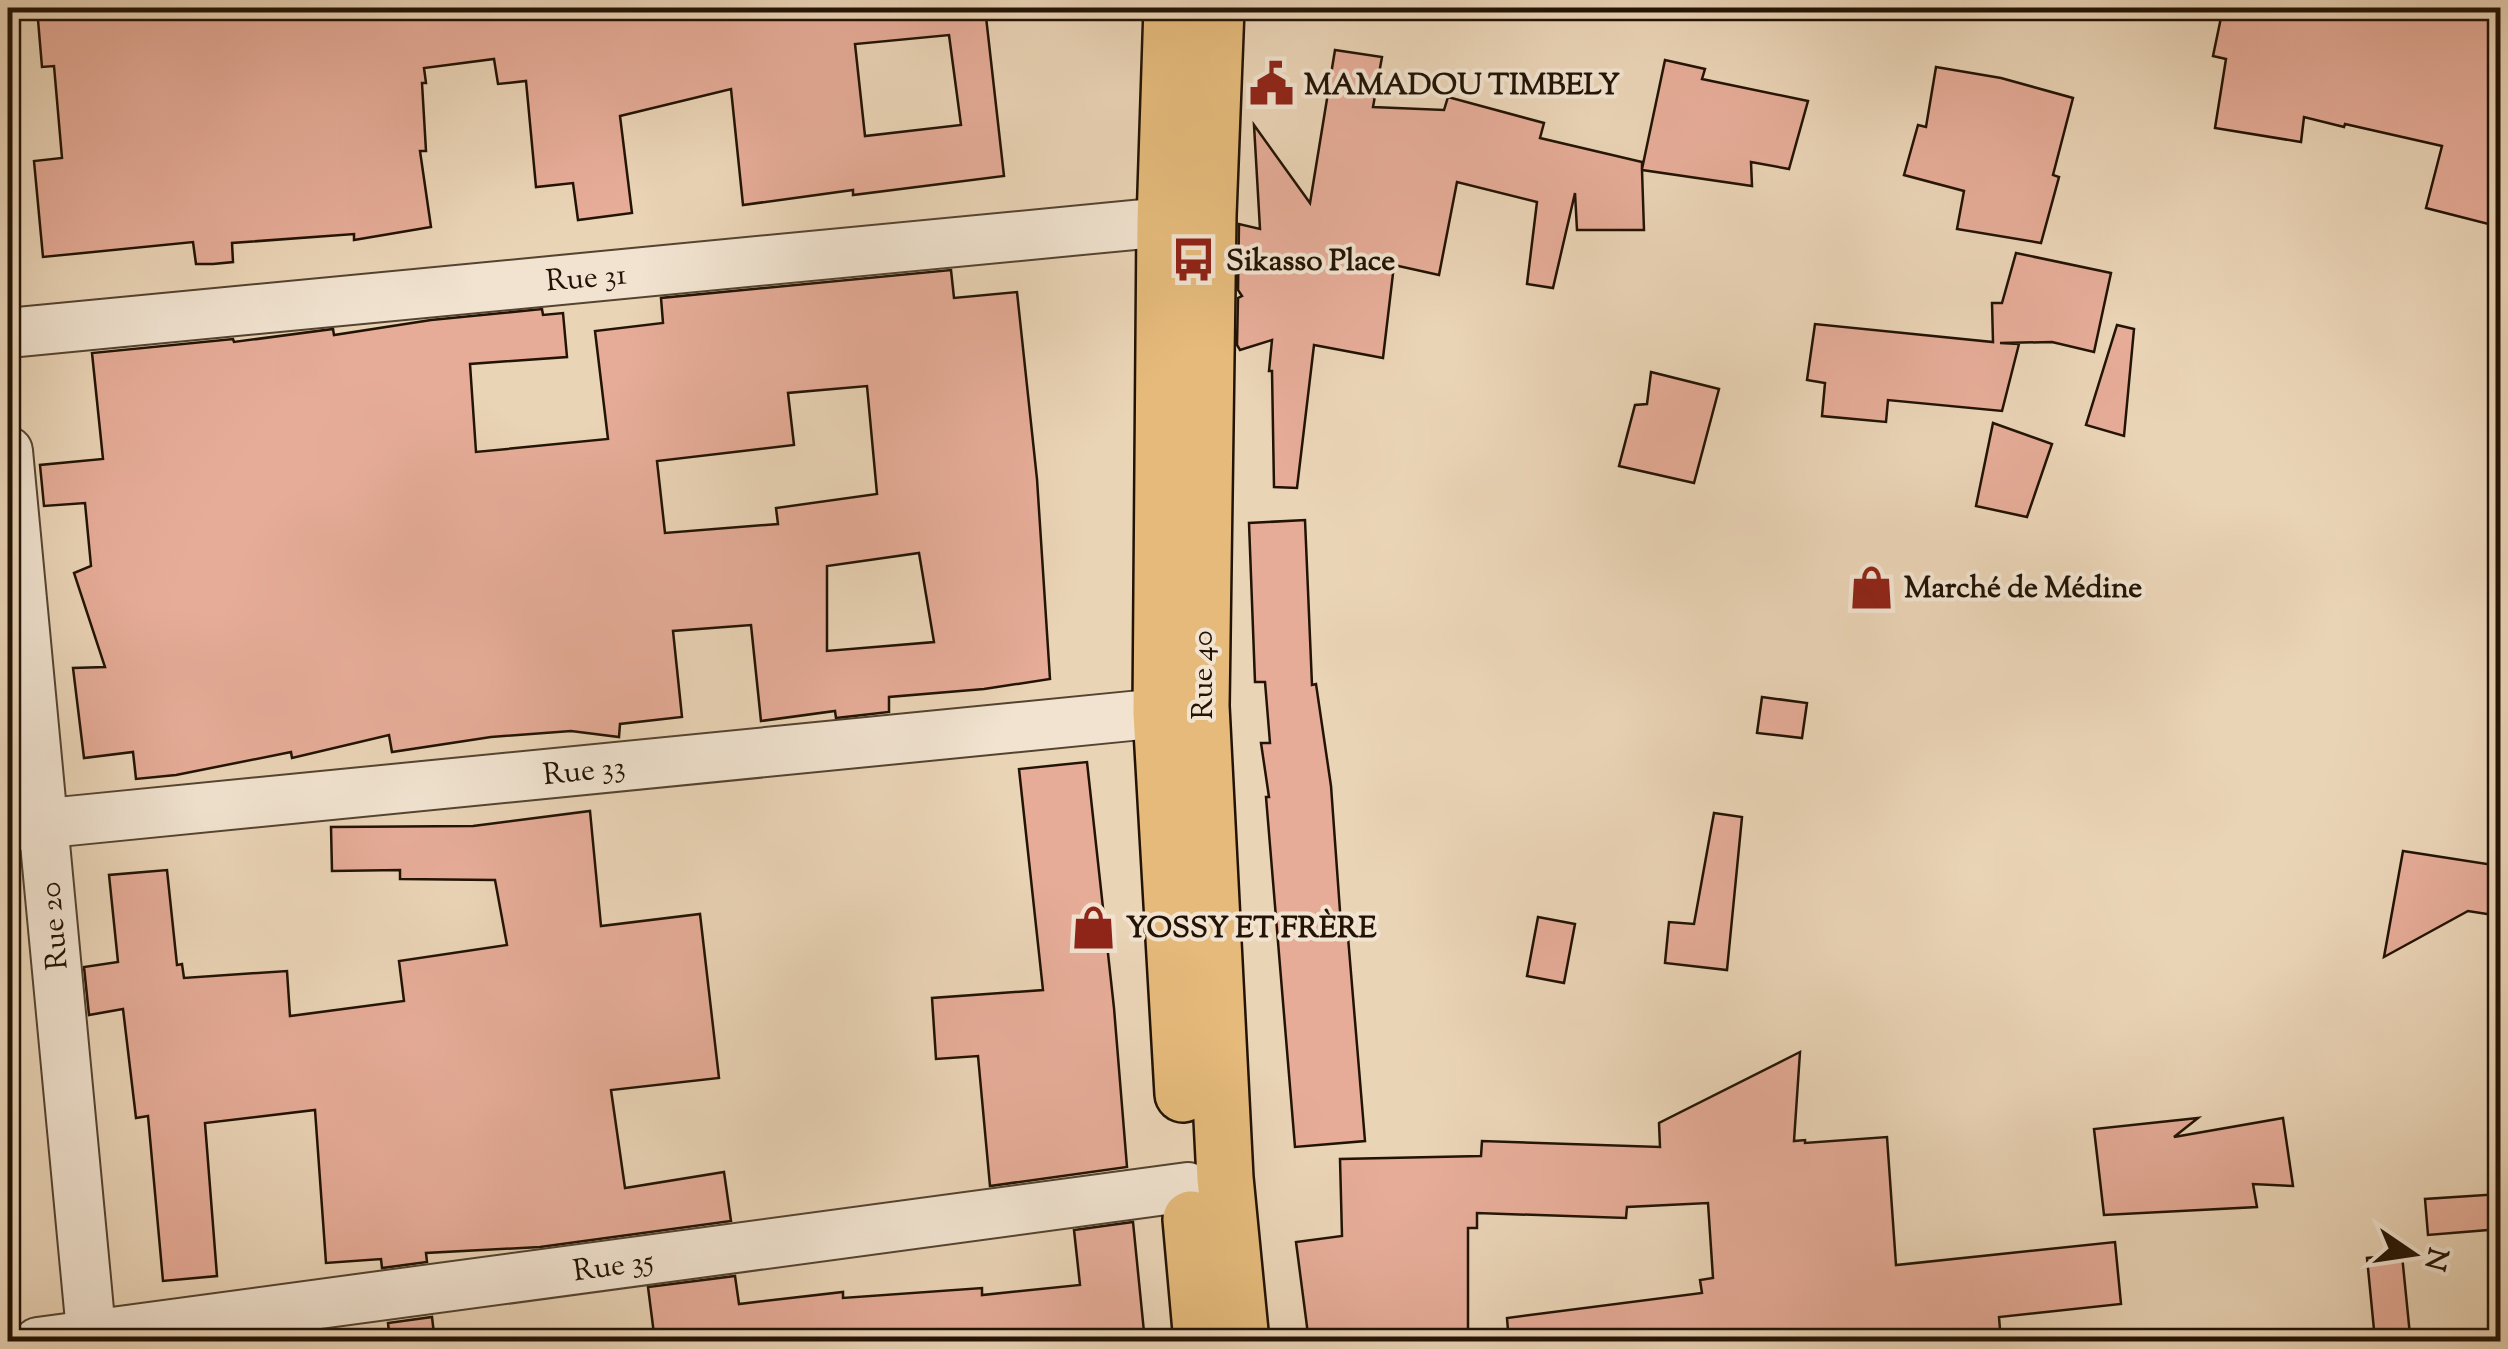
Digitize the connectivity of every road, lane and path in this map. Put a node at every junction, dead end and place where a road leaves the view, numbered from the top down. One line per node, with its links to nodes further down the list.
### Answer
1 (1172, 8): 3 (main road, Rue 40)
2 (1216, 8): 12 (main road, Rue 40)
3 (1165, 222): 4 (street, Rue 31); 6 (main road, Rue 40)
4 (8, 333)
5 (8, 451): 7 (street, Rue 20)
6 (1161, 714): 7 (street, Rue 33); 8 (main road, Rue 40)
7 (25, 826): 9 (street, Rue 20)
8 (1188, 1187): 9 (street, Rue 35); 11 (main road, Rue 40)
9 (91, 1338): 10 (street, Rue 35)
10 (38, 1342)
11 (1202, 1342)
12 (1241, 1342)

